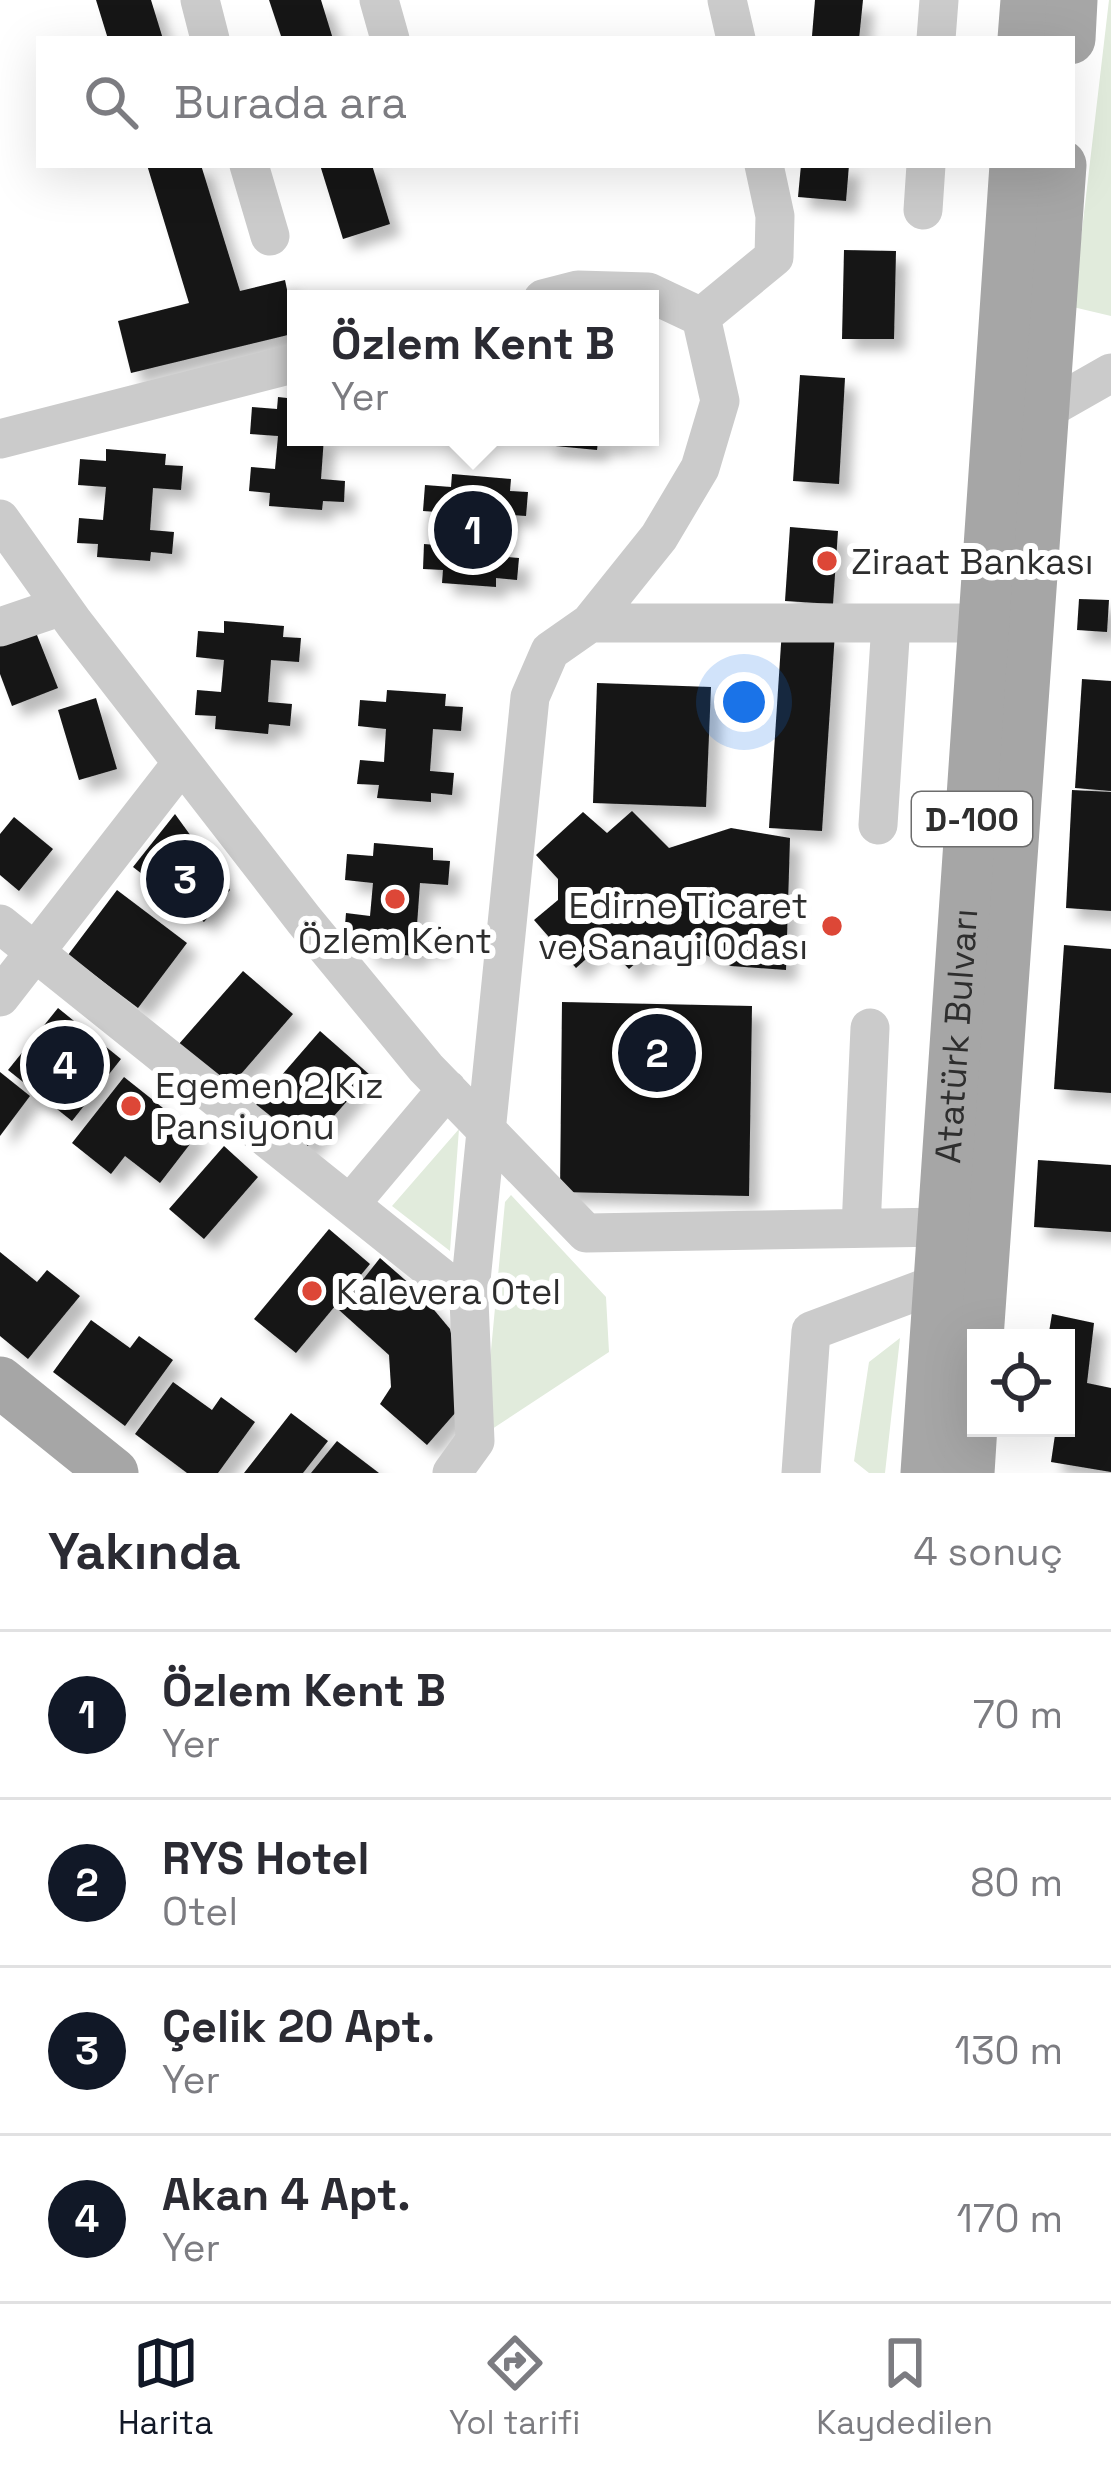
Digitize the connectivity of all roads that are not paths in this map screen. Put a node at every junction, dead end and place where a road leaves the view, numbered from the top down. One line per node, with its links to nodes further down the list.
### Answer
1 (200, 0): 7 (street)
2 (380, 0): 8 (street)
3 (728, 0): 9 (street)
4 (939, 0): 10 (street)
5 (1026, 0): 11 (main road)
6 (1072, 0): 12 (main road)
7 (209, 36)
8 (389, 36)
9 (735, 36)
10 (936, 36)
11 (1023, 36)
12 (1070, 36)
13 (249, 168): 19 (street)
14 (765, 168): 21 (street)
15 (926, 168): 18 (street)
16 (1015, 168): 30 (main road, Atatürk Bulvarı / D-100)
17 (1061, 168): 24 (main road, Atatürk Bulvarı / D-100)
18 (922, 210)
19 (270, 236)
20 (659, 297): 21 (street)
21 (701, 317): 28 (street)
22 (287, 365): 25 (street)
23 (1111, 374): 24 (street)
24 (1046, 410): 45 (main road, Atatürk Bulvarı / D-100)
25 (0, 440)
26 (0, 519): 27 (street)
27 (62, 606): 31 (street); 32 (street)
28 (590, 623): 29 (street); 39 (street)
29 (891, 623): 30 (street); 33 (street)
30 (985, 623): 41 (main road, Atatürk Bulvarı / D-100)
31 (0, 627)
32 (182, 763): 35 (street); 38 (street)
33 (878, 825)
34 (0, 924): 35 (street)
35 (33, 953): 36 (street); 40 (street)
36 (0, 997)
37 (870, 1028): 42 (street)
38 (447, 1089): 39 (street); 40 (street)
39 (485, 1131): 42 (street); 44 (street)
40 (351, 1203): 44 (street)
41 (944, 1227): 42 (street); 43 (main road, Atatürk Bulvarı / D-100)
42 (861, 1228)
43 (939, 1283): 52 (street); 53 (main road, Atatürk Bulvarı / D-100)
44 (470, 1300): 51 (street)
45 (979, 1329)
46 (0, 1382): 50 (main road)
47 (0, 1418): 49 (main road)
48 (971, 1437): 54 (main road)
49 (67, 1473)
50 (113, 1473)
51 (452, 1473)
52 (801, 1473)
53 (926, 1473)
54 (969, 1473)

